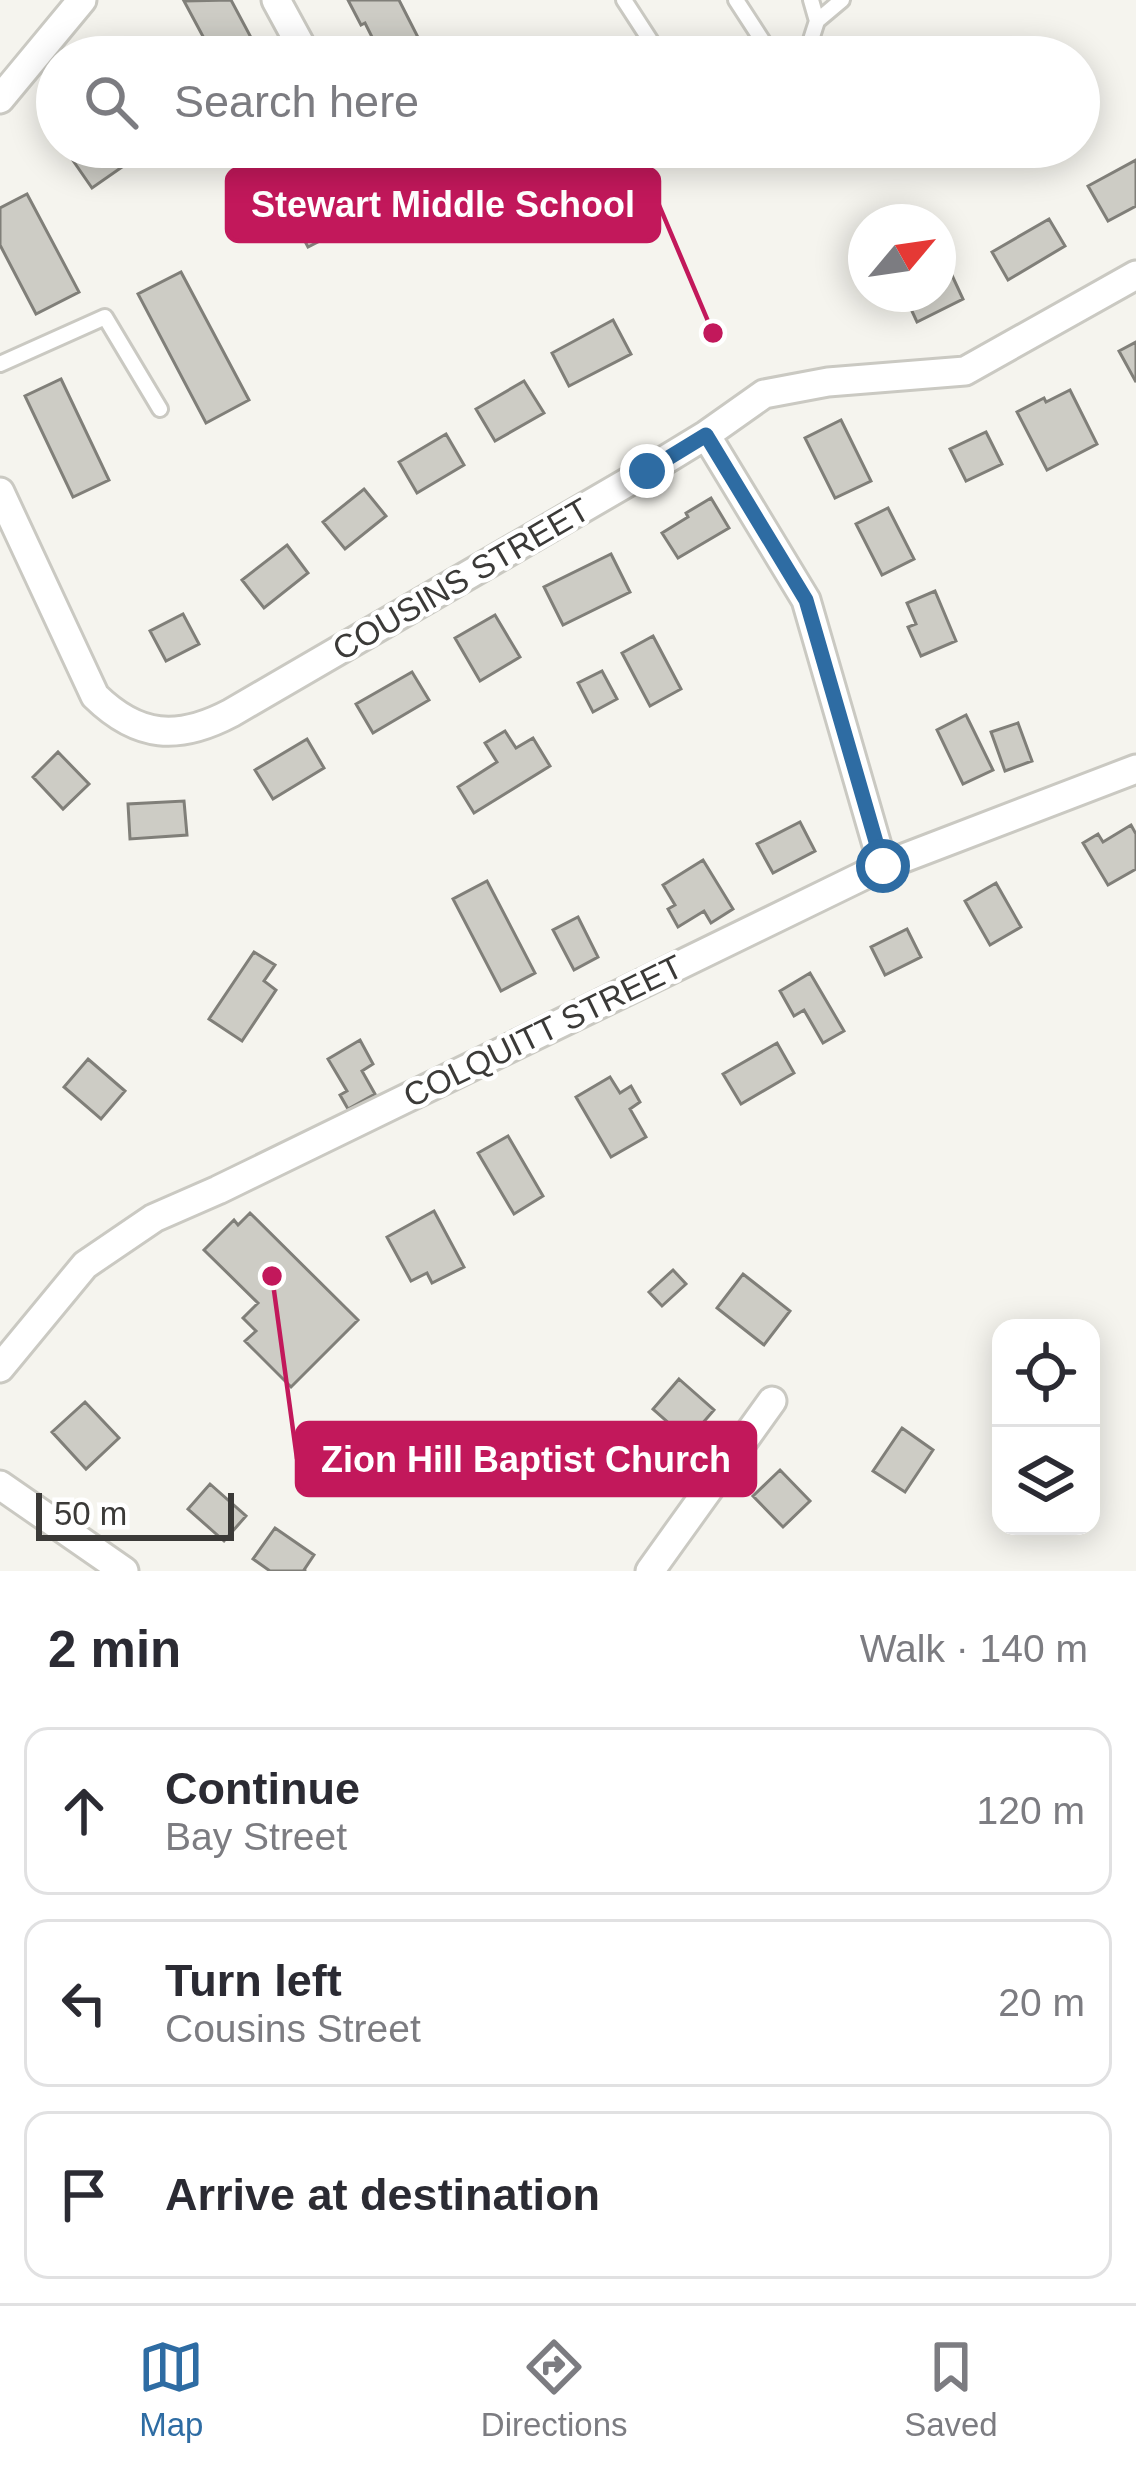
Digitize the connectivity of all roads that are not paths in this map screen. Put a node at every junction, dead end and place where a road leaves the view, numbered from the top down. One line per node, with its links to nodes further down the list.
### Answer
1 (82, 0): 8 (street)
2 (276, 0): 9 (street)
3 (624, 0): 10 (lane)
4 (736, 0): 11 (lane)
5 (811, 0): 7 (lane)
6 (842, 0): 7 (lane)
7 (817, 21): 12 (lane)
8 (52, 36)
9 (296, 36)
10 (647, 36)
11 (759, 36)
12 (812, 36)
13 (36, 56): 14 (street)
14 (0, 99)
15 (366, 168): 16 (street)
16 (377, 189)
17 (1136, 275): 20 (street, COUSINS STREET)
18 (0, 364): 19 (lane)
19 (160, 409)
20 (706, 435): 21 (street, COUSINS STREET); 23 (street)
21 (0, 492)
22 (1136, 769): 23 (street, COLQUITT STREET)
23 (883, 866): 24 (street, COLQUITT STREET)
24 (0, 1368)
25 (772, 1401): 28 (street)
26 (0, 1485): 27 (street)
27 (124, 1571)
28 (650, 1571)

